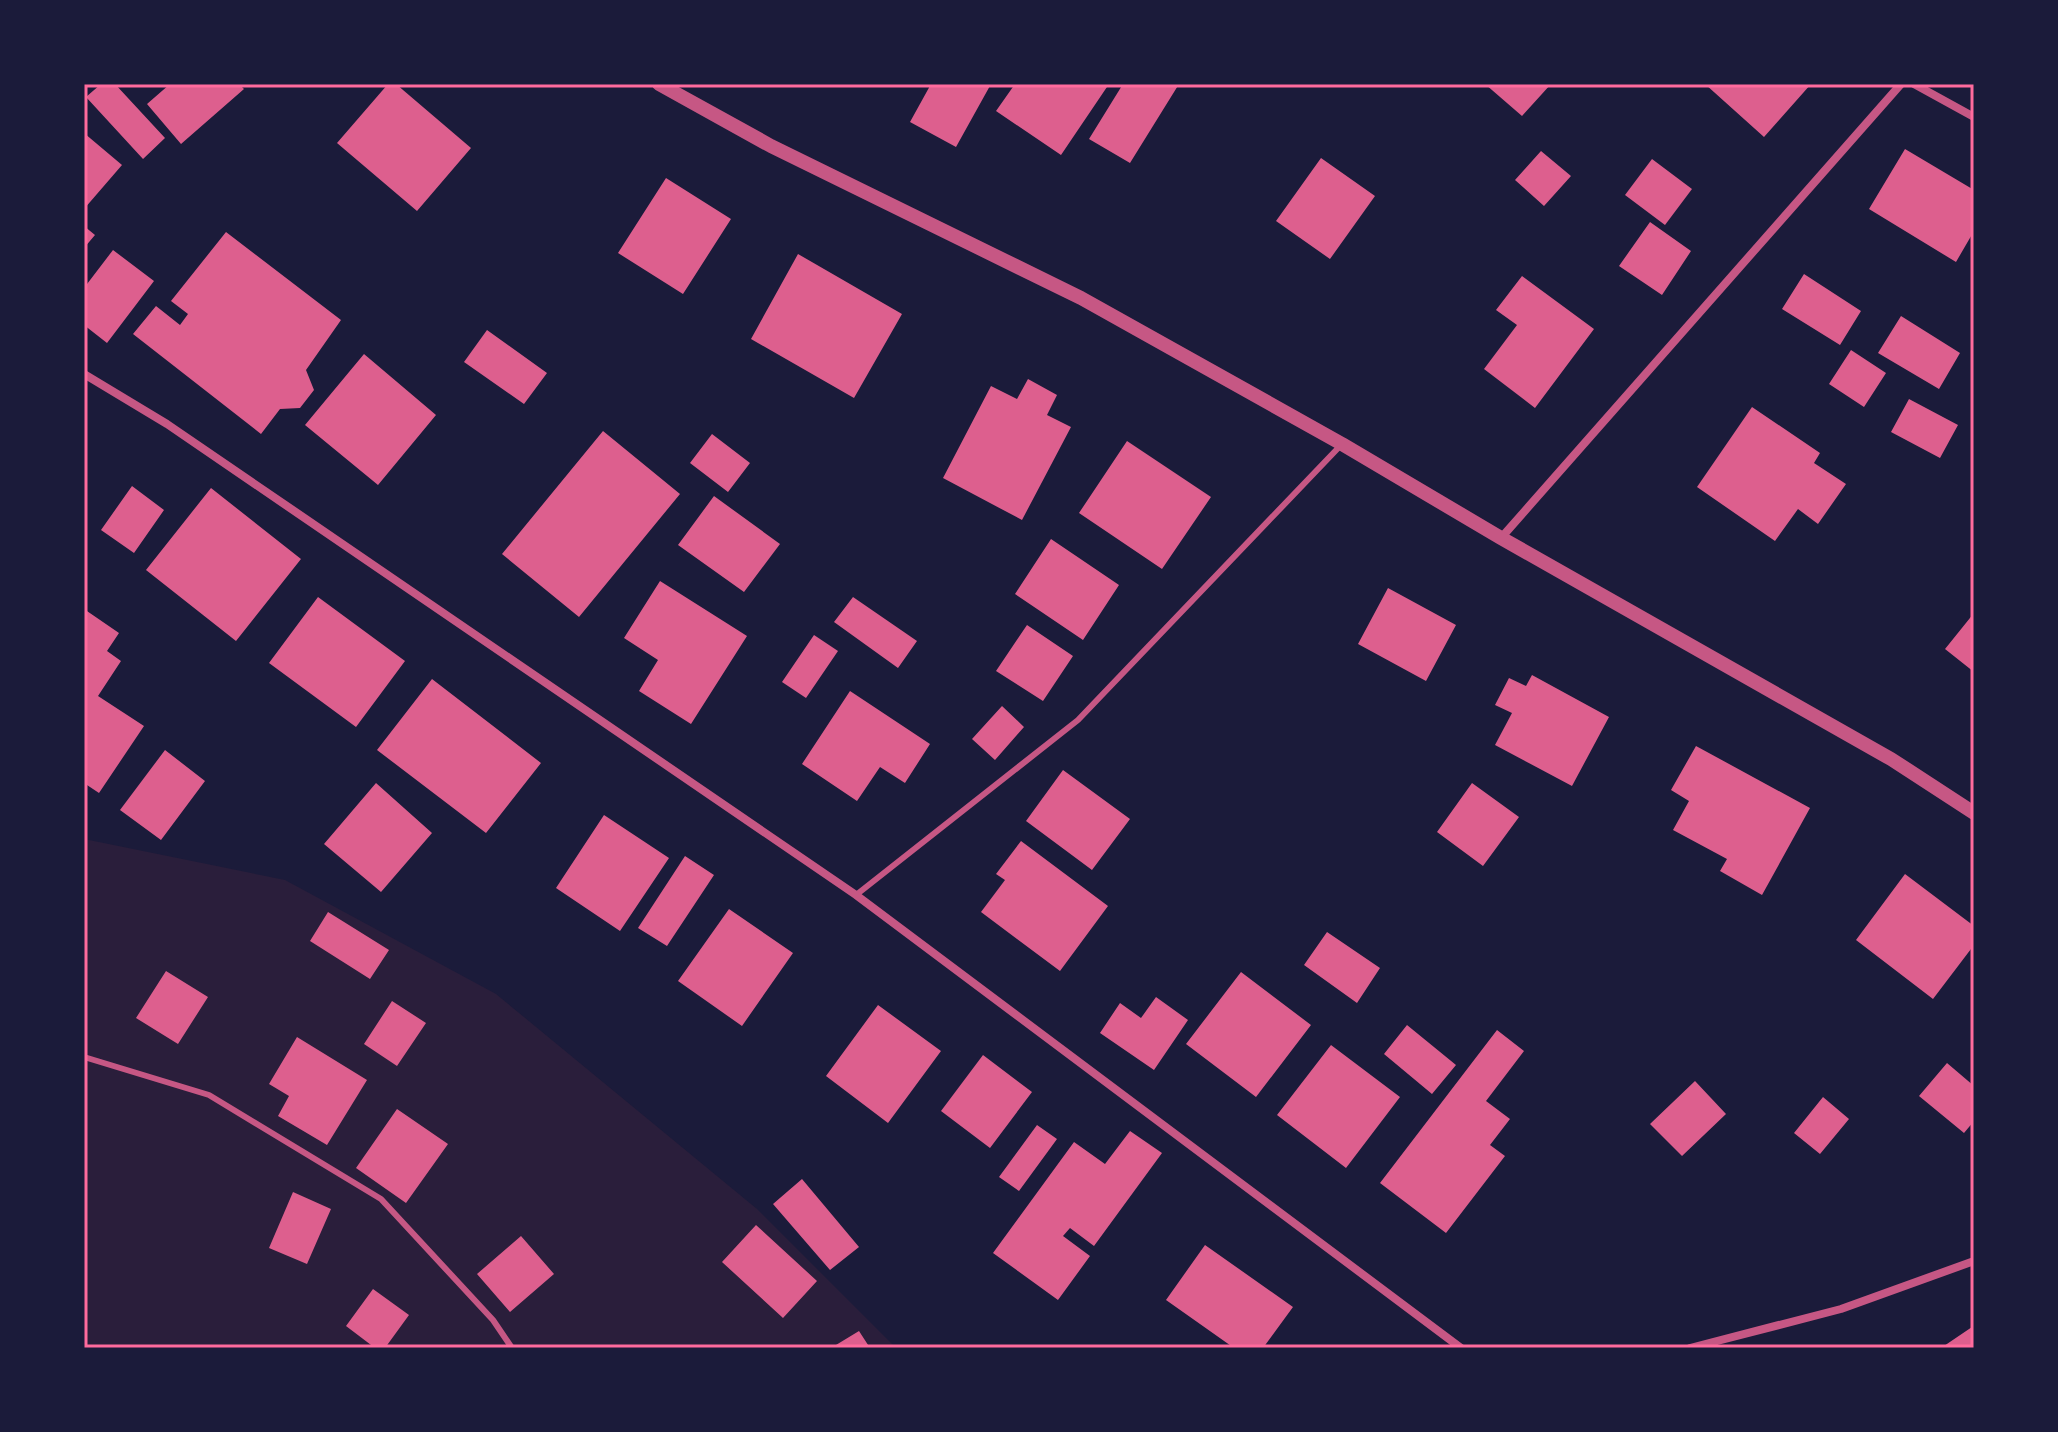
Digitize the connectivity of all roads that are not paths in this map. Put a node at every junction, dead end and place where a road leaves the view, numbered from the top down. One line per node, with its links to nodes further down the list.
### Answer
1 (659, 84): 6 (street)
2 (1901, 84): 7 (street)
3 (1914, 84): 4 (street)
4 (1974, 117)
5 (84, 374): 9 (street)
6 (1342, 444): 7 (street); 9 (lane)
7 (1501, 538): 8 (street)
8 (1974, 813)
9 (856, 895): 13 (street)
10 (84, 1057): 12 (lane)
11 (1974, 1261): 14 (street)
12 (512, 1348)
13 (1461, 1348)
14 (1690, 1348)

